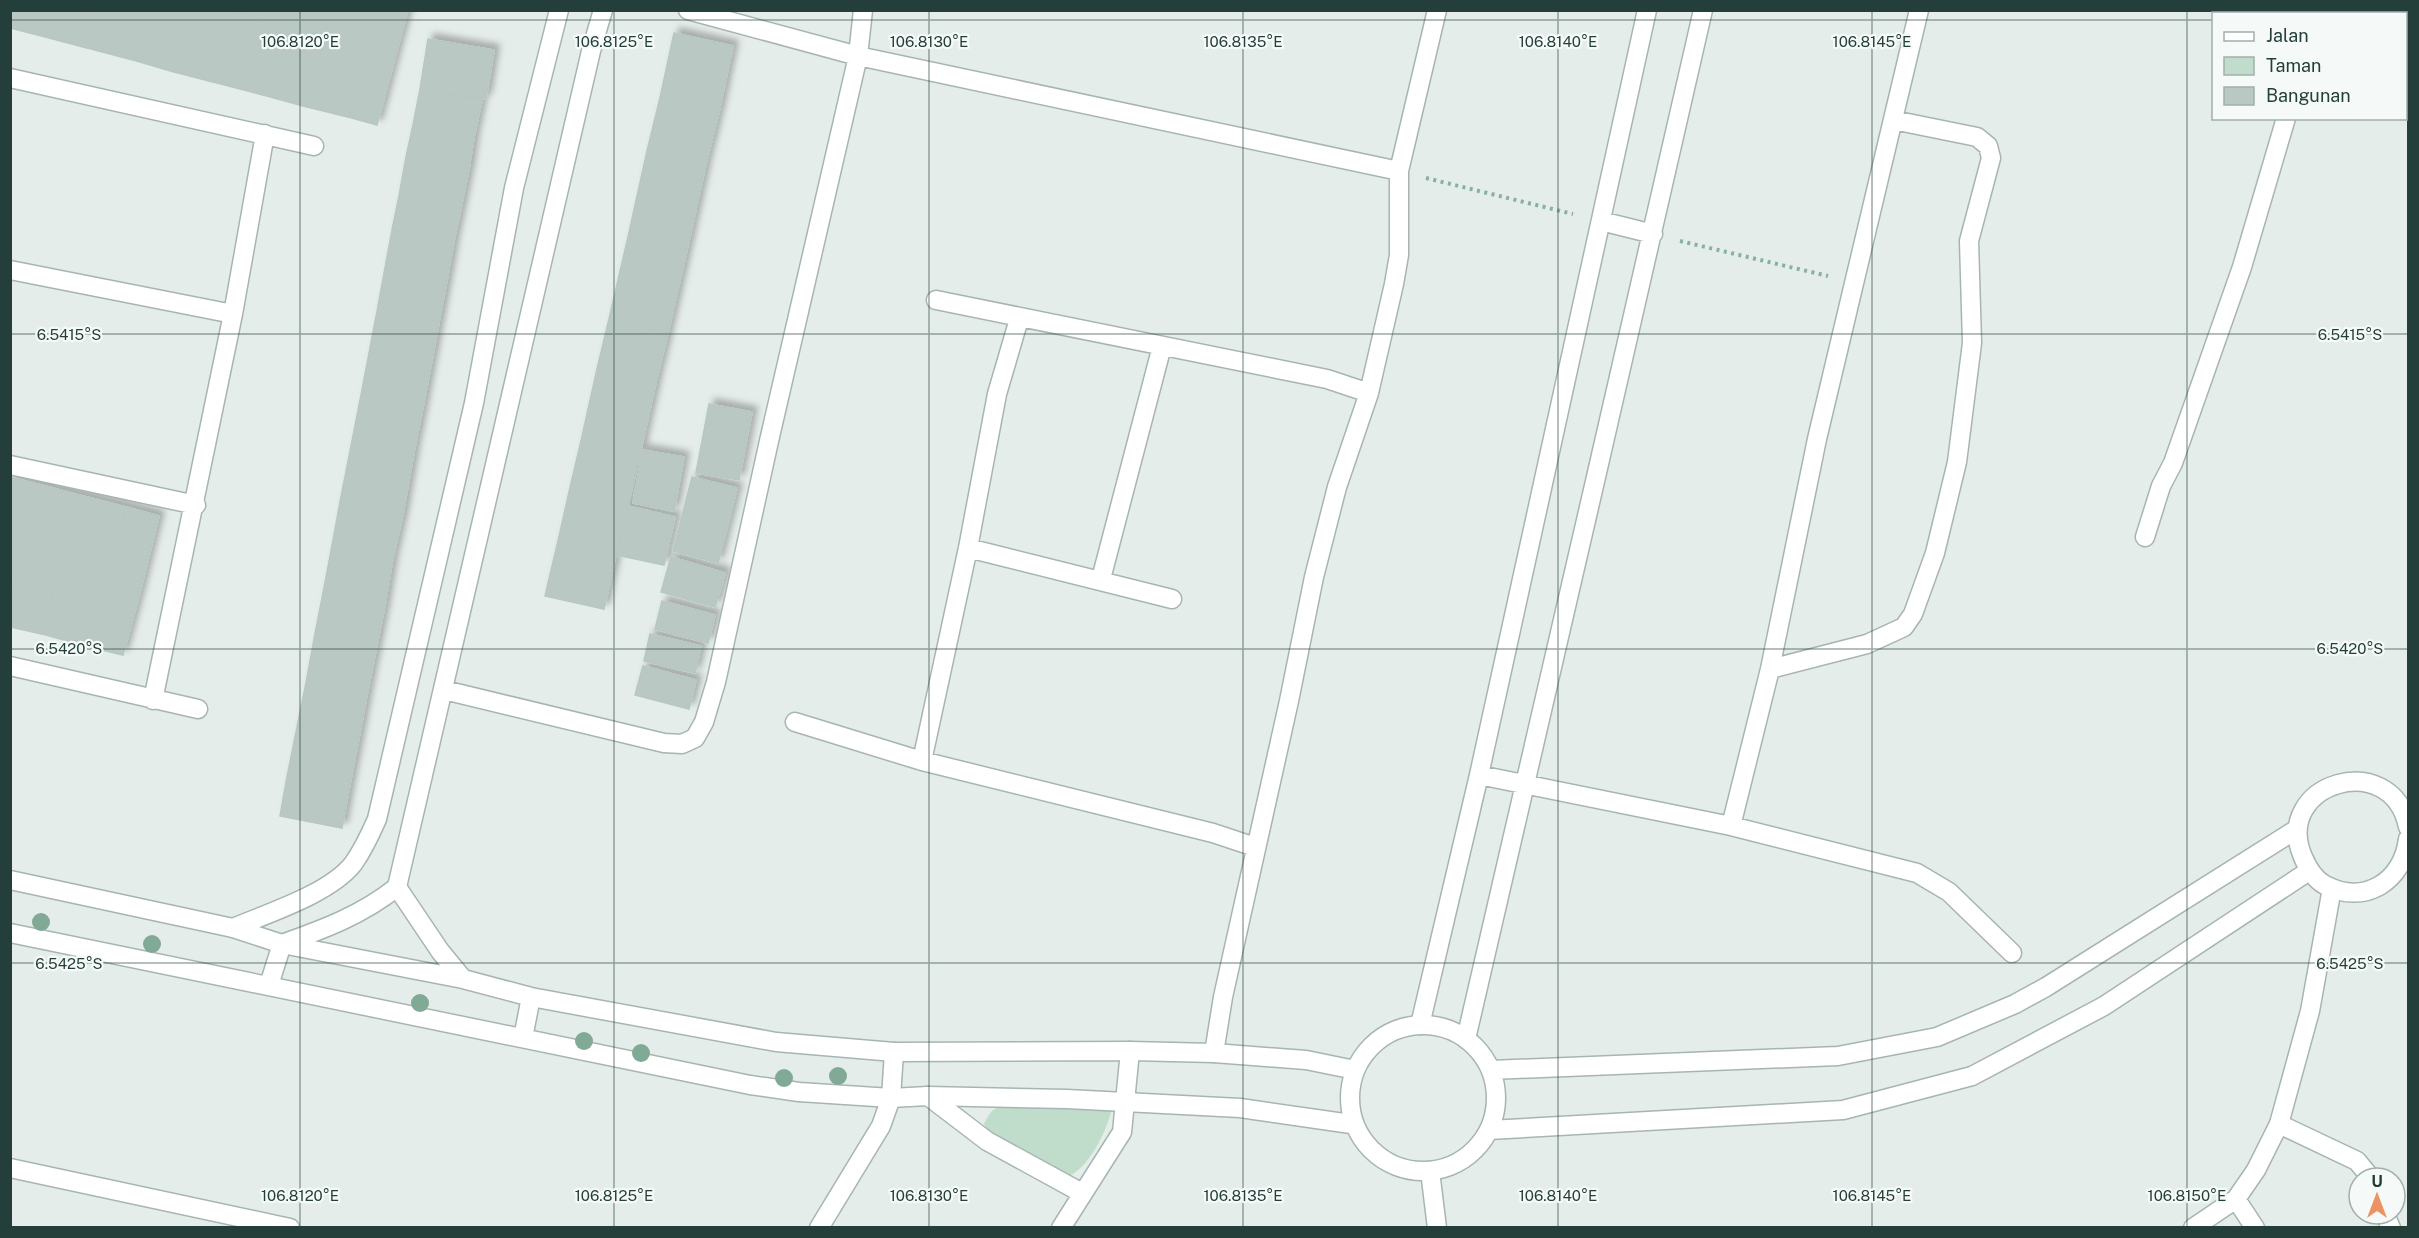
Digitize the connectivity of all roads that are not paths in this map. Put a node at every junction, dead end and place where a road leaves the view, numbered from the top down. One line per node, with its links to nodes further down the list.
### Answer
1 (559, 10): 49 (street)
2 (603, 10): 32 (street)
3 (688, 10): 9 (street)
4 (863, 10): 9 (street)
5 (1437, 10): 15 (street)
6 (1647, 10): 16 (street)
7 (1703, 10): 17 (street)
8 (1919, 10): 11 (street)
9 (858, 56): 15 (street); 32 (street)
10 (10, 78): 13 (street)
11 (1893, 120): 31 (street); 31 (street)
12 (2285, 120): 26 (street)
13 (266, 134): 14 (street); 20 (street)
14 (314, 146)
15 (1399, 171): 23 (street)
16 (1601, 221): 17 (street); 37 (street)
17 (1653, 234): 38 (street)
18 (10, 270): 20 (street)
19 (936, 300): 21 (street)
20 (233, 314): 25 (street)
21 (1019, 319): 22 (street); 27 (street)
22 (1162, 346): 23 (street); 28 (street)
23 (1369, 393): 44 (street)
24 (10, 465): 25 (street)
25 (196, 505): 33 (street)
26 (2145, 537)
27 (968, 548): 28 (street); 36 (street)
28 (1101, 579): 29 (street)
29 (1172, 598)
30 (10, 666): 33 (street)
31 (1770, 669): 40 (street)
32 (444, 690): 47 (street)
33 (153, 700): 34 (street)
34 (198, 709)
35 (795, 722): 36 (street)
36 (922, 761): 44 (street)
37 (1479, 775): 38 (street); 56 (street)
38 (1523, 785): 40 (street); 58 (street)
39 (2404, 804): 41 (street); 42 (street)
40 (1731, 826): 52 (street)
41 (2409, 827)
42 (2298, 829): 45 (street); 63 (street)
43 (2409, 839): 48 (street)
44 (1255, 847): 61 (street)
45 (2309, 871): 48 (street); 69 (street)
46 (10, 880): 49 (street)
47 (397, 887): 51 (street); 53 (street)
48 (2332, 888): 68 (street)
49 (233, 928): 51 (street)
50 (10, 933): 54 (street)
51 (282, 944): 53 (street); 54 (street)
52 (2012, 953)
53 (463, 979): 55 (street)
54 (269, 985): 57 (street)
55 (531, 997): 57 (street); 60 (street)
56 (1420, 1025): 58 (street); 62 (street)
57 (523, 1038): 65 (street)
58 (1466, 1039): 63 (street)
59 (1130, 1051): 60 (street); 61 (street); 66 (street)
60 (894, 1052): 65 (street)
61 (1215, 1053): 62 (street)
62 (1355, 1070): 67 (street)
63 (1491, 1070): 69 (street)
64 (928, 1096): 65 (street); 66 (street); 73 (street)
65 (891, 1098): 76 (street)
66 (1126, 1104): 67 (street); 73 (street)
67 (1351, 1124): 72 (street)
68 (2279, 1124): 70 (street); 74 (street)
69 (1489, 1130): 72 (street)
70 (2361, 1166)
71 (10, 1168): 75 (street)
72 (1430, 1171): 78 (street)
73 (1082, 1193): 77 (street)
74 (2236, 1199): 79 (street); 80 (street)
75 (291, 1227)
76 (819, 1227)
77 (1061, 1227)
78 (1437, 1227)
79 (2193, 1227)
80 (2254, 1227)

